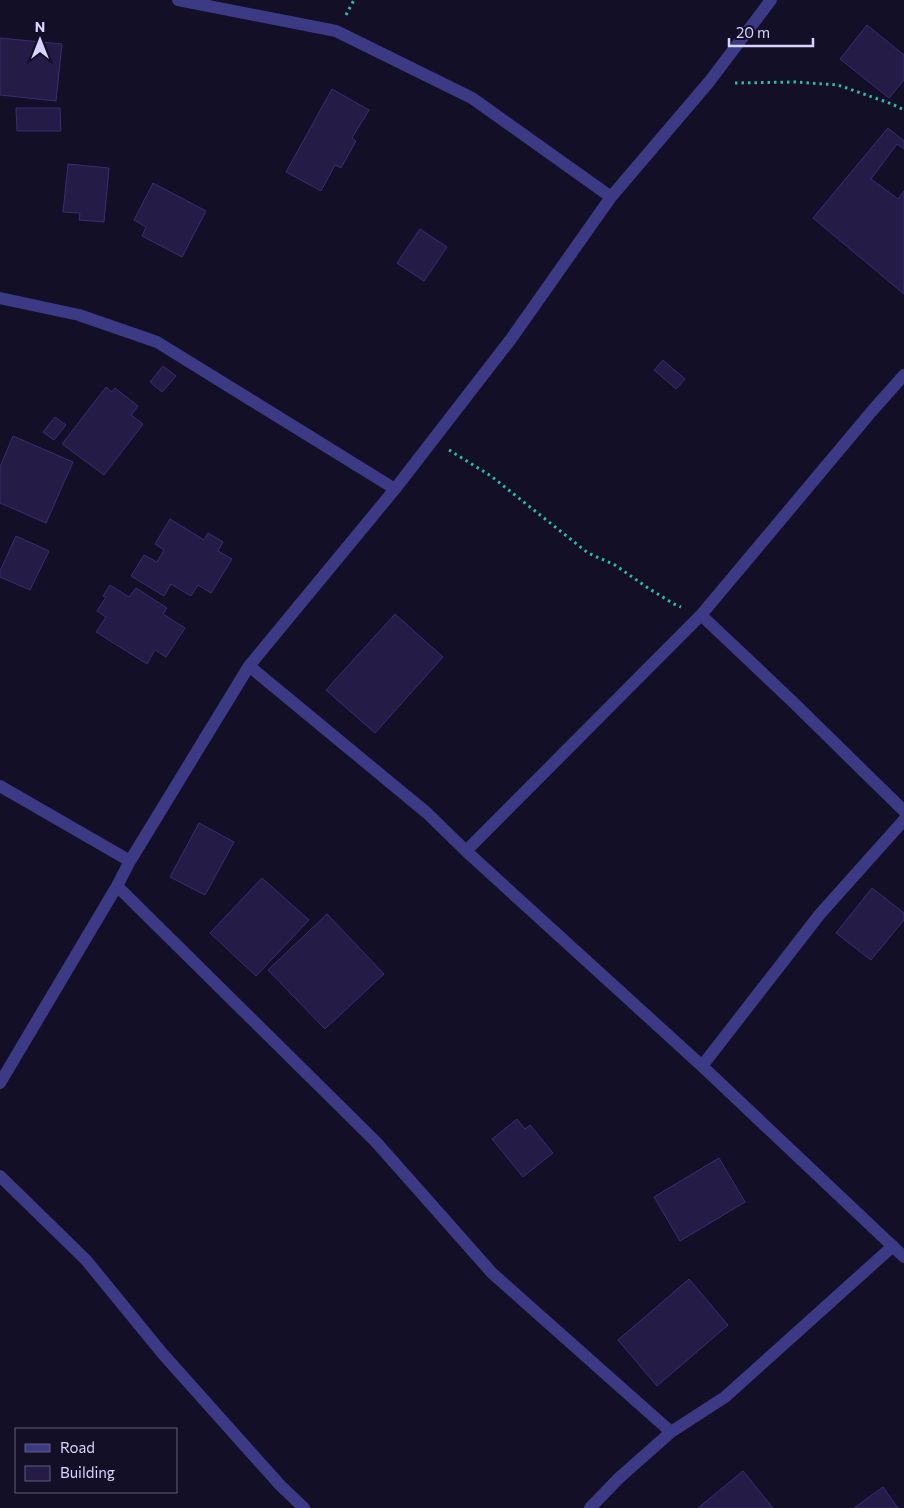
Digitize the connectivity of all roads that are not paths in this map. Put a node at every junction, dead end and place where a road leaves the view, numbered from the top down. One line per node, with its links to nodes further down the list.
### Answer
1 (178, 0): 3 (street)
2 (771, 0): 3 (street)
3 (611, 197): 6 (street)
4 (0, 300): 6 (street)
5 (904, 375): 7 (street)
6 (396, 488): 8 (street)
7 (701, 615): 10 (street); 12 (street)
8 (250, 666): 12 (street); 13 (street)
9 (0, 786): 13 (street)
10 (904, 811)
11 (904, 820): 15 (street)
12 (466, 851): 15 (street)
13 (130, 861): 14 (street)
14 (117, 886): 16 (street); 20 (street)
15 (702, 1066): 18 (street)
16 (0, 1083)
17 (0, 1176): 21 (street)
18 (893, 1246): 19 (street); 20 (street)
19 (904, 1257)
20 (671, 1432): 22 (street)
21 (304, 1508)
22 (590, 1508)

